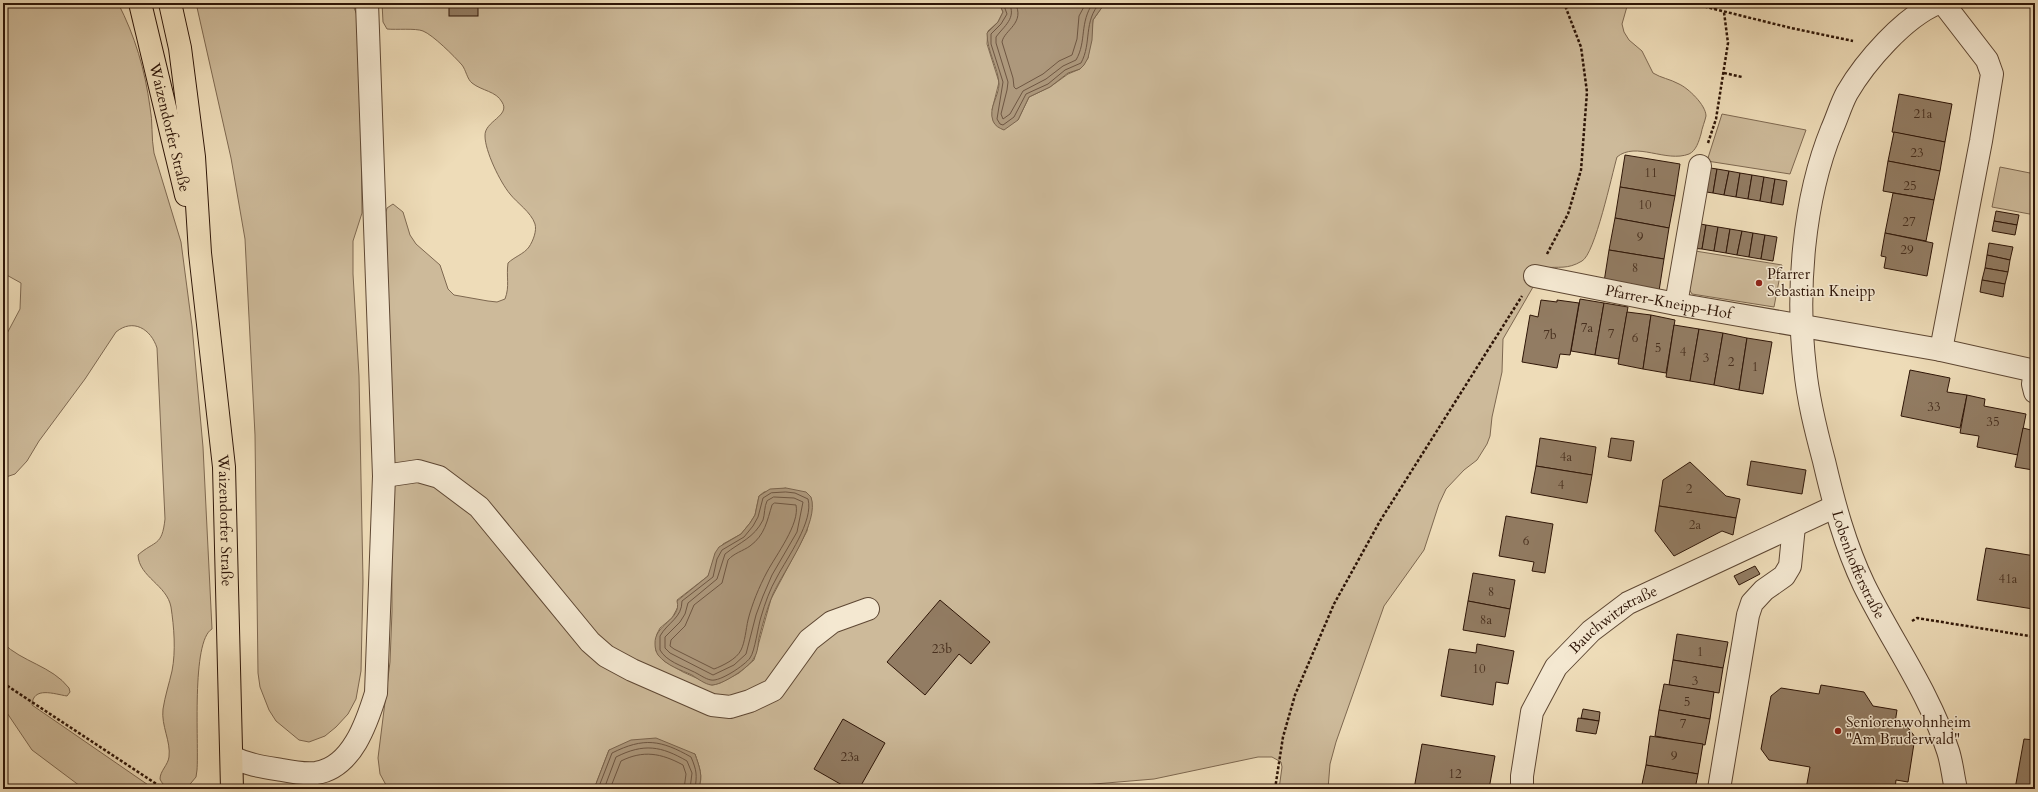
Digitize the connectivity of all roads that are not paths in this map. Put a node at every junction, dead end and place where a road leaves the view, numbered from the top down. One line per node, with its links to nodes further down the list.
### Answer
1 (170, 3): 6 (main road, Waizendorfer Straße)
2 (367, 3): 13 (street)
3 (1934, 4): 9 (street, Lobenhofferstraße); 10 (street)
4 (139, 7): 6 (main road, Waizendorfer Straße)
5 (1700, 166): 8 (street)
6 (200, 253): 17 (main road, Waizendorfer Straße)
7 (1535, 276): 8 (street, Pfarrer-Kneipp-Hof)
8 (1676, 304): 9 (street, Pfarrer-Kneipp-Hof)
9 (1802, 326): 10 (street); 14 (street, Lobenhofferstraße)
10 (1941, 350): 11 (street)
11 (2035, 371): 12 (street)
12 (2035, 392)
13 (384, 476): 16 (street); 17 (street)
14 (1834, 507): 15 (street, Bauchwitzstraße); 21 (street, Lobenhofferstraße)
15 (1794, 526): 19 (street, Bauchwitzstraße); 20 (street)
16 (868, 610)
17 (232, 758): 18 (main road, Waizendorfer Straße)
18 (232, 789)
19 (1522, 789)
20 (1719, 789)
21 (1956, 789)

